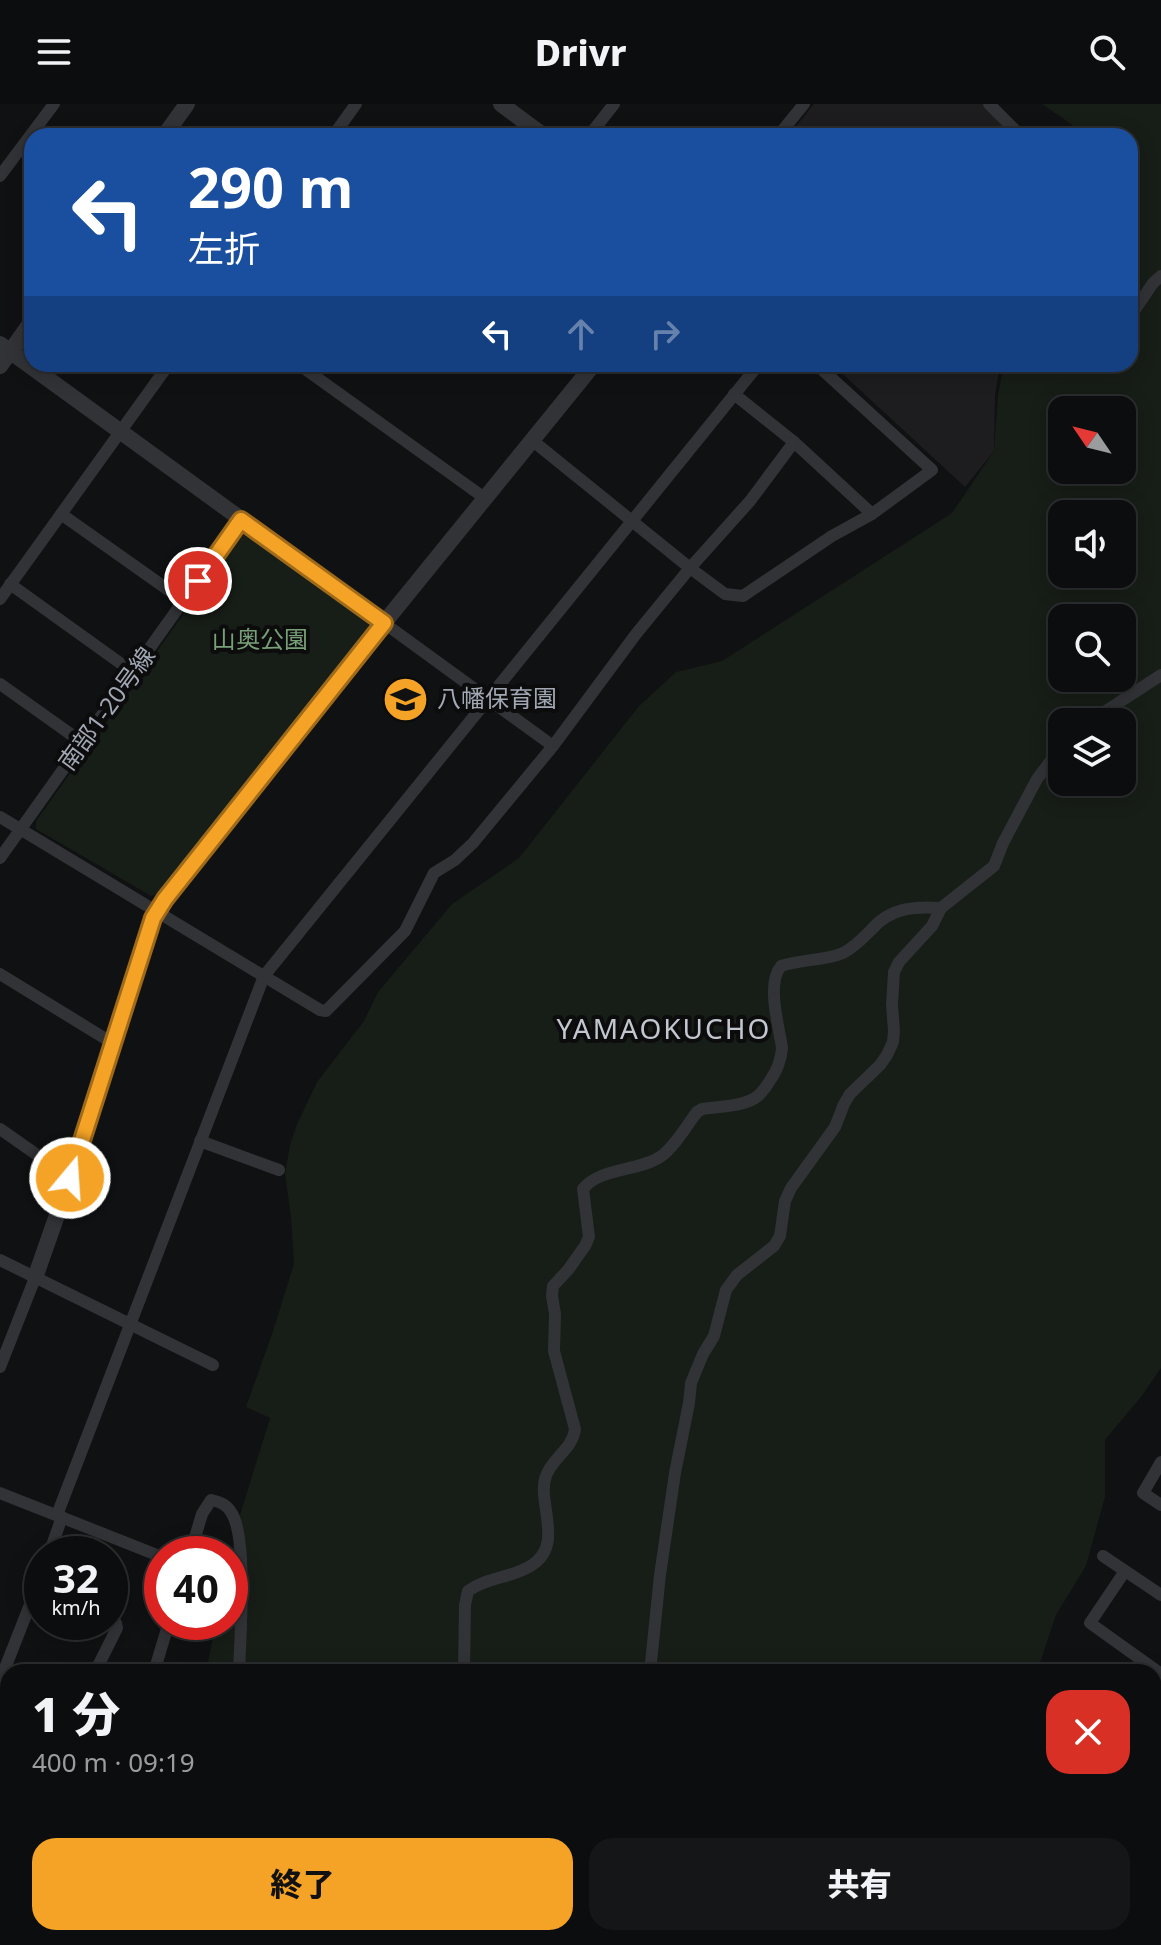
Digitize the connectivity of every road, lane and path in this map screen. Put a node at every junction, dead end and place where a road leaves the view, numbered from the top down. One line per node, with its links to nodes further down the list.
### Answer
1 (54, 104): 8 (street)
2 (187, 104): 9 (street)
3 (356, 104): 10 (street)
4 (501, 104): 11 (street)
5 (614, 104): 12 (street)
6 (804, 104): 13 (street)
7 (989, 104): 14 (street)
8 (36, 128)
9 (170, 128)
10 (339, 128)
11 (533, 128)
12 (595, 128)
13 (784, 128)
14 (1013, 128)
15 (24, 144): 16 (street)
16 (0, 176)
17 (1161, 276): 18 (street)
18 (1138, 305)
19 (24, 329): 20 (street)
20 (5, 347): 21 (street); 22 (street)
21 (24, 361)
22 (0, 366)
23 (39, 372): 30 (street)
24 (163, 372): 30 (street)
25 (309, 372): 33 (street)
26 (584, 372): 31 (street)
27 (752, 372): 29 (street)
28 (825, 372): 35 (street)
29 (734, 394): 32 (street); 37 (street)
30 (121, 432): 34 (street); 36 (street)
31 (533, 441): 33 (street); 37 (street)
32 (794, 442): 35 (street); 38 (street)
33 (486, 499): 42 (street)
34 (61, 514): 39 (street); 41 (street)
35 (872, 514): 38 (street)
36 (241, 520): 41 (street, 南部1-20号線); 42 (street)
37 (633, 520): 38 (street); 46 (street)
38 (690, 568): 49 (street)
39 (10, 584): 40 (street); 43 (street)
40 (0, 599)
41 (184, 601): 43 (street, 南部1-20号線)
42 (384, 623): 46 (street); 55 (street)
43 (134, 673): 48 (street, 南部1-20号線)
44 (1161, 675): 47 (street)
45 (0, 684): 48 (street)
46 (488, 698): 49 (street); 57 (street)
47 (1110, 708)
48 (83, 743): 52 (street, 南部1-20号線)
49 (553, 746): 57 (street)
50 (1048, 764): 54 (street)
51 (0, 817): 52 (street)
52 (20, 829): 53 (street, 南部1-20号線); 55 (street)
53 (0, 858)
54 (941, 908): 87 (street); 88 (street)
55 (157, 911): 57 (street); 58 (street)
56 (0, 974): 58 (street)
57 (264, 976): 60 (street)
58 (114, 1044): 62 (street)
59 (0, 1129): 62 (street)
60 (200, 1141): 61 (street); 65 (street)
61 (279, 1170)
62 (70, 1178): 64 (street)
63 (0, 1260): 64 (street)
64 (35, 1278): 65 (street); 67 (street)
65 (130, 1325): 66 (street); 71 (street)
66 (213, 1365)
67 (0, 1367)
68 (1161, 1462): 70 (street)
69 (0, 1493): 71 (street)
70 (1161, 1505)
71 (60, 1516): 72 (street); 75 (street)
72 (54, 1536)
73 (195, 1536): 74 (street)
74 (239, 1536)
75 (144, 1550)
76 (1103, 1556): 77 (street)
77 (1125, 1571): 78 (street); 89 (street)
78 (1161, 1595)
79 (24, 1626): 83 (street)
80 (111, 1640): 84 (street)
81 (164, 1640): 85 (street)
82 (240, 1640): 86 (street)
83 (7, 1664)
84 (99, 1664)
85 (156, 1664)
86 (239, 1664)
87 (465, 1664)
88 (651, 1664)
89 (1147, 1664)

